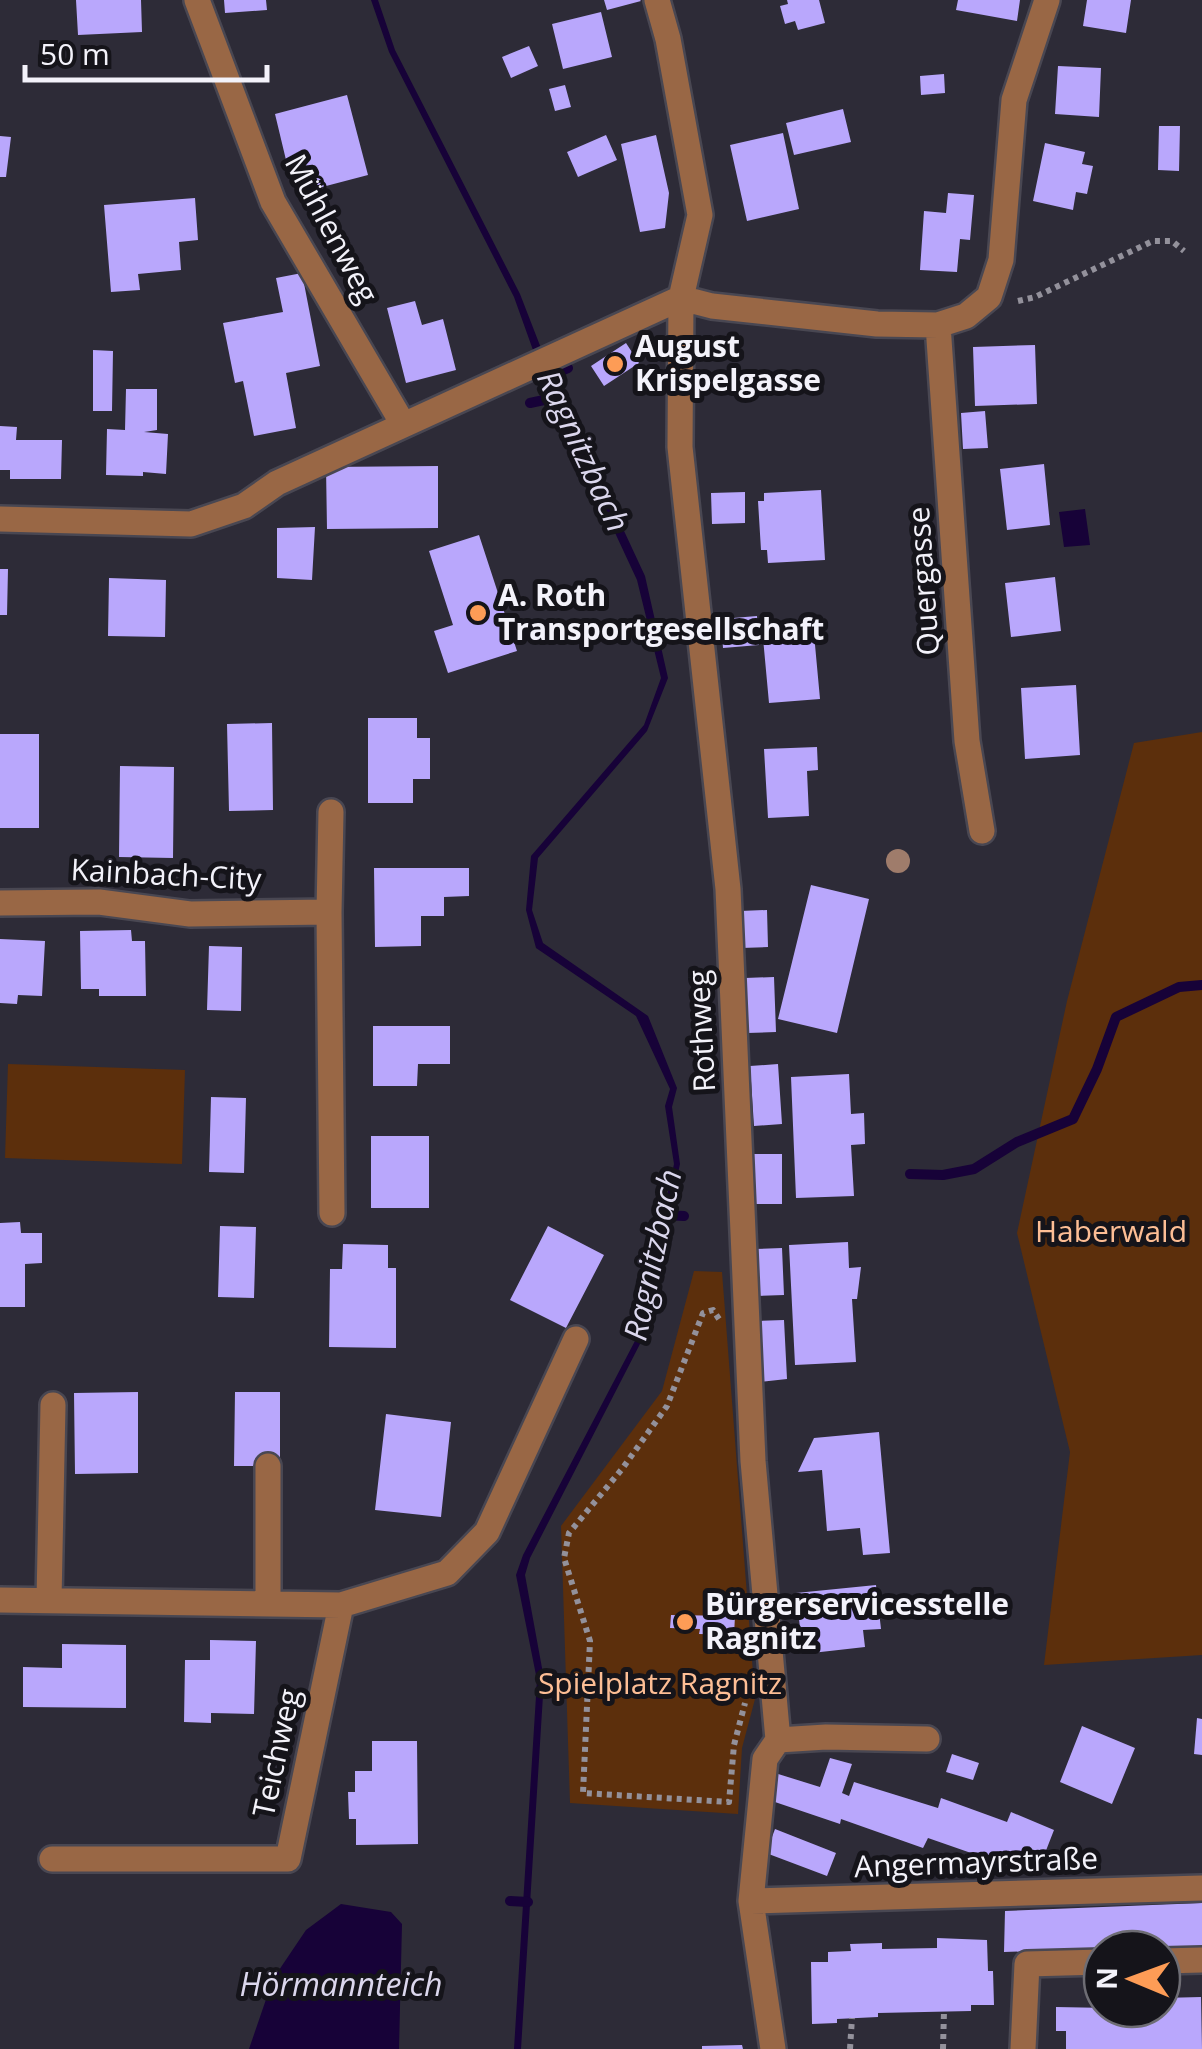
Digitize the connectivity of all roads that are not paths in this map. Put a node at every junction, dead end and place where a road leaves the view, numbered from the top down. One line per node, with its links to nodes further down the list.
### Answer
1 (197, 0): 6 (street, Mühlenweg)
2 (657, 0): 4 (street, Rothweg)
3 (1048, 0): 5 (street)
4 (681, 298): 5 (street); 6 (street); 21 (street, Rothweg)
5 (938, 325): 9 (street, Quergasse)
6 (403, 424): 7 (street)
7 (0, 519)
8 (330, 812): 11 (street)
9 (982, 831)
10 (0, 903): 11 (street, Kainbach-City)
11 (329, 912): 12 (street)
12 (332, 1213)
13 (576, 1339): 19 (street)
14 (53, 1405): 17 (street)
15 (268, 1466): 18 (street)
16 (0, 1600): 17 (street)
17 (50, 1600): 18 (street)
18 (268, 1603): 19 (street)
19 (342, 1605): 22 (street, Teichweg)
20 (927, 1739): 21 (street)
21 (772, 1749): 24 (street)
22 (52, 1859)
23 (1202, 1888): 24 (street, Angermayrstraße)
24 (752, 1901): 26 (street)
25 (1082, 1963): 27 (street)
26 (773, 2049)
27 (1023, 2049)

